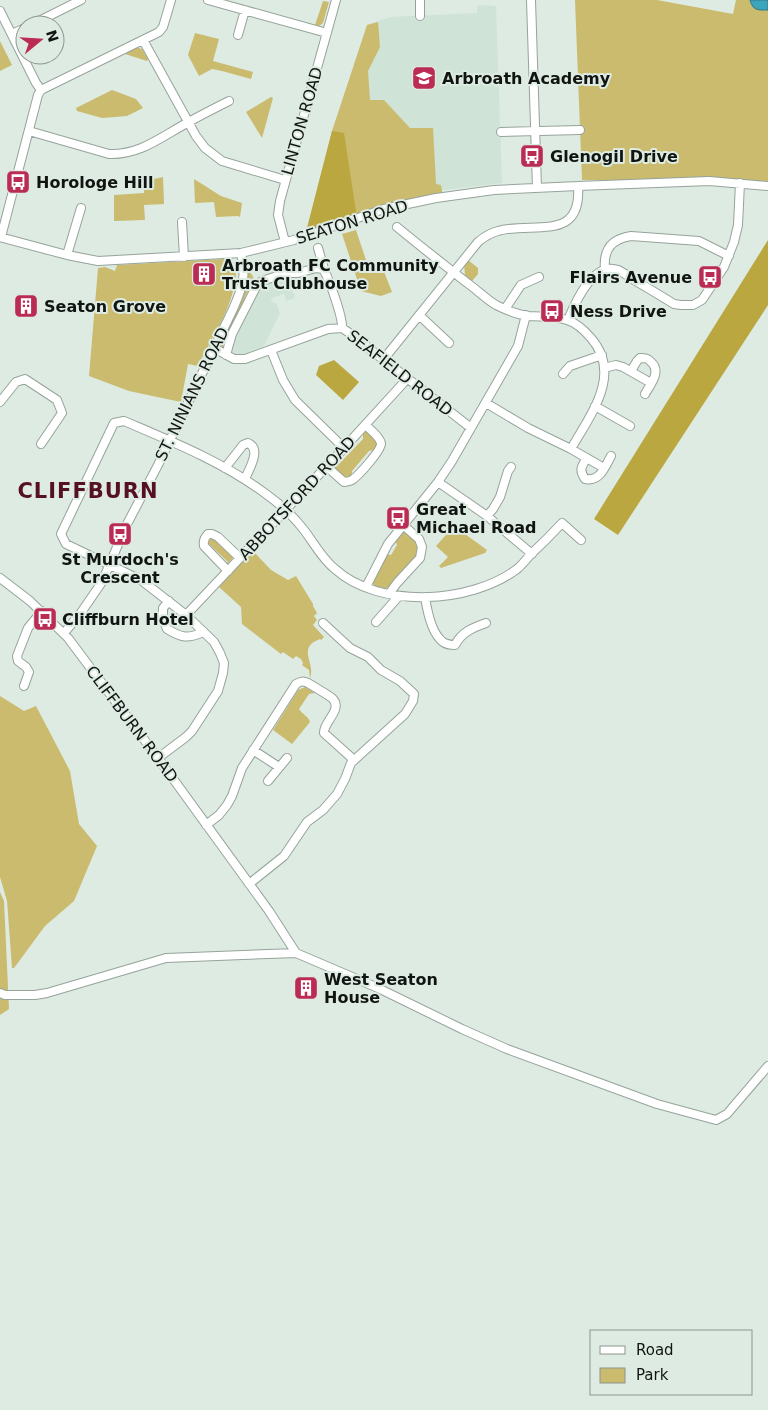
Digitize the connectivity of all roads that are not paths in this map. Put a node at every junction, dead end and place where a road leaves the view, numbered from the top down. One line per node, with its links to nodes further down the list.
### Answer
1 (81, 0): 9 (street)
2 (171, 0): 15 (street)
3 (208, 0): 7 (street)
4 (336, 0): 12 (street, LINTON ROAD)
5 (420, 0): 10 (street)
6 (531, 0): 21 (street)
7 (245, 10): 12 (street); 14 (street)
8 (0, 11): 13 (street)
9 (51, 15)
10 (420, 16)
11 (15, 33): 13 (street)
12 (327, 33): 23 (street, LINTON ROAD)
13 (12, 34): 16 (street)
14 (238, 35)
15 (143, 40): 16 (street); 18 (street)
16 (41, 90): 20 (street)
17 (229, 101): 18 (street)
18 (188, 122): 20 (street); 23 (street)
19 (580, 130): 21 (street)
20 (29, 131): 31 (street)
21 (536, 131): 22 (street); 27 (street)
22 (501, 132)
23 (285, 180): 32 (street, LINTON ROAD)
24 (740, 184): 25 (street, SEATON ROAD); 26 (street, SEATON ROAD); 36 (street)
25 (578, 186): 27 (street, SEATON ROAD); 40 (street)
26 (768, 186)
27 (537, 188): 32 (street, SEATON ROAD)
28 (81, 208): 35 (street)
29 (182, 222): 37 (street)
30 (397, 227): 40 (street)
31 (0, 237): 35 (street, SEATON ROAD)
32 (285, 242): 34 (street, SEATON ROAD)
33 (318, 248): 39 (street)
34 (241, 253): 37 (street, SEATON ROAD); 48 (street, ST. NINIANS ROAD)
35 (67, 255): 37 (street, SEATON ROAD)
36 (729, 256): 38 (street); 38 (street)
37 (184, 257)
38 (605, 270): 45 (street)
39 (325, 272): 46 (street); 50 (street)
40 (454, 272): 42 (street); 44 (street)
41 (539, 277): 42 (street)
42 (505, 309): 43 (street)
43 (526, 315): 45 (street); 60 (street)
44 (418, 316): 47 (street); 52 (street)
45 (568, 320): 51 (street)
46 (342, 328): 49 (street, SEAFIELD ROAD); 52 (street, SEAFIELD ROAD)
47 (449, 343)
48 (214, 348): 50 (street, SEAFIELD ROAD); 65 (street, ST. NINIANS ROAD)
49 (271, 350): 50 (street, SEAFIELD ROAD); 67 (street)
50 (226, 355)
51 (602, 355): 53 (street); 55 (street)
52 (383, 360): 56 (street, SEAFIELD ROAD)
53 (604, 368): 54 (street); 61 (street)
54 (631, 372): 57 (street); 57 (street)
55 (562, 374)
56 (407, 379): 62 (street, ABBOTSFORD ROAD); 64 (street, SEAFIELD ROAD)
57 (651, 383): 58 (street)
58 (644, 394)
59 (0, 402): 66 (street)
60 (486, 403): 64 (street); 68 (street)
61 (595, 406): 63 (street); 68 (street)
62 (365, 425): 67 (street, ABBOTSFORD ROAD); 71 (street)
63 (630, 426)
64 (471, 428): 76 (street)
65 (170, 441): 73 (street); 83 (street, ST. NINIANS ROAD); 83 (street)
66 (41, 444)
67 (344, 448): 71 (street, ABBOTSFORD ROAD)
68 (570, 449): 70 (street)
69 (611, 456): 74 (street)
70 (587, 458): 74 (street); 74 (street)
71 (326, 466): 77 (street, ABBOTSFORD ROAD)
72 (511, 467): 78 (street)
73 (225, 468): 75 (street); 75 (street)
74 (604, 468)
75 (245, 479): 77 (street)
76 (438, 482): 78 (street); 79 (street)
77 (285, 510): 82 (street, ABBOTSFORD ROAD); 86 (street)
78 (487, 516): 81 (street)
79 (403, 525): 86 (street); 87 (street)
80 (581, 540): 81 (street)
81 (532, 554): 89 (street)
82 (240, 558): 84 (street, ABBOTSFORD ROAD); 84 (street)
83 (109, 565): 90 (street); 97 (street, ST. NINIANS ROAD)
84 (228, 571): 92 (street, ABBOTSFORD ROAD)
85 (0, 580): 91 (street, CLIFFBURN ROAD)
86 (366, 587): 87 (street)
87 (389, 594): 88 (street)
88 (400, 596): 89 (street); 93 (street)
89 (425, 598): 95 (street)
90 (169, 601): 92 (street); 96 (street)
91 (42, 611): 97 (street, CLIFFBURN ROAD); 100 (street)
92 (186, 615): 96 (street)
93 (376, 622)
94 (323, 623): 98 (street)
95 (486, 623)
96 (204, 632): 102 (street)
97 (64, 633): 102 (street, CLIFFBURN ROAD)
98 (334, 634): 99 (street); 104 (street)
99 (328, 641)
100 (24, 686)
101 (254, 750): 104 (street); 105 (street); 107 (street)
102 (158, 758): 107 (street, CLIFFBURN ROAD)
103 (288, 758): 105 (street)
104 (354, 760): 108 (street)
105 (279, 767): 106 (street)
106 (268, 780)
107 (206, 825): 108 (street, CLIFFBURN ROAD)
108 (249, 884): 109 (street, CLIFFBURN ROAD)
109 (296, 953): 110 (street); 111 (street)
110 (0, 993)
111 (768, 1066)

